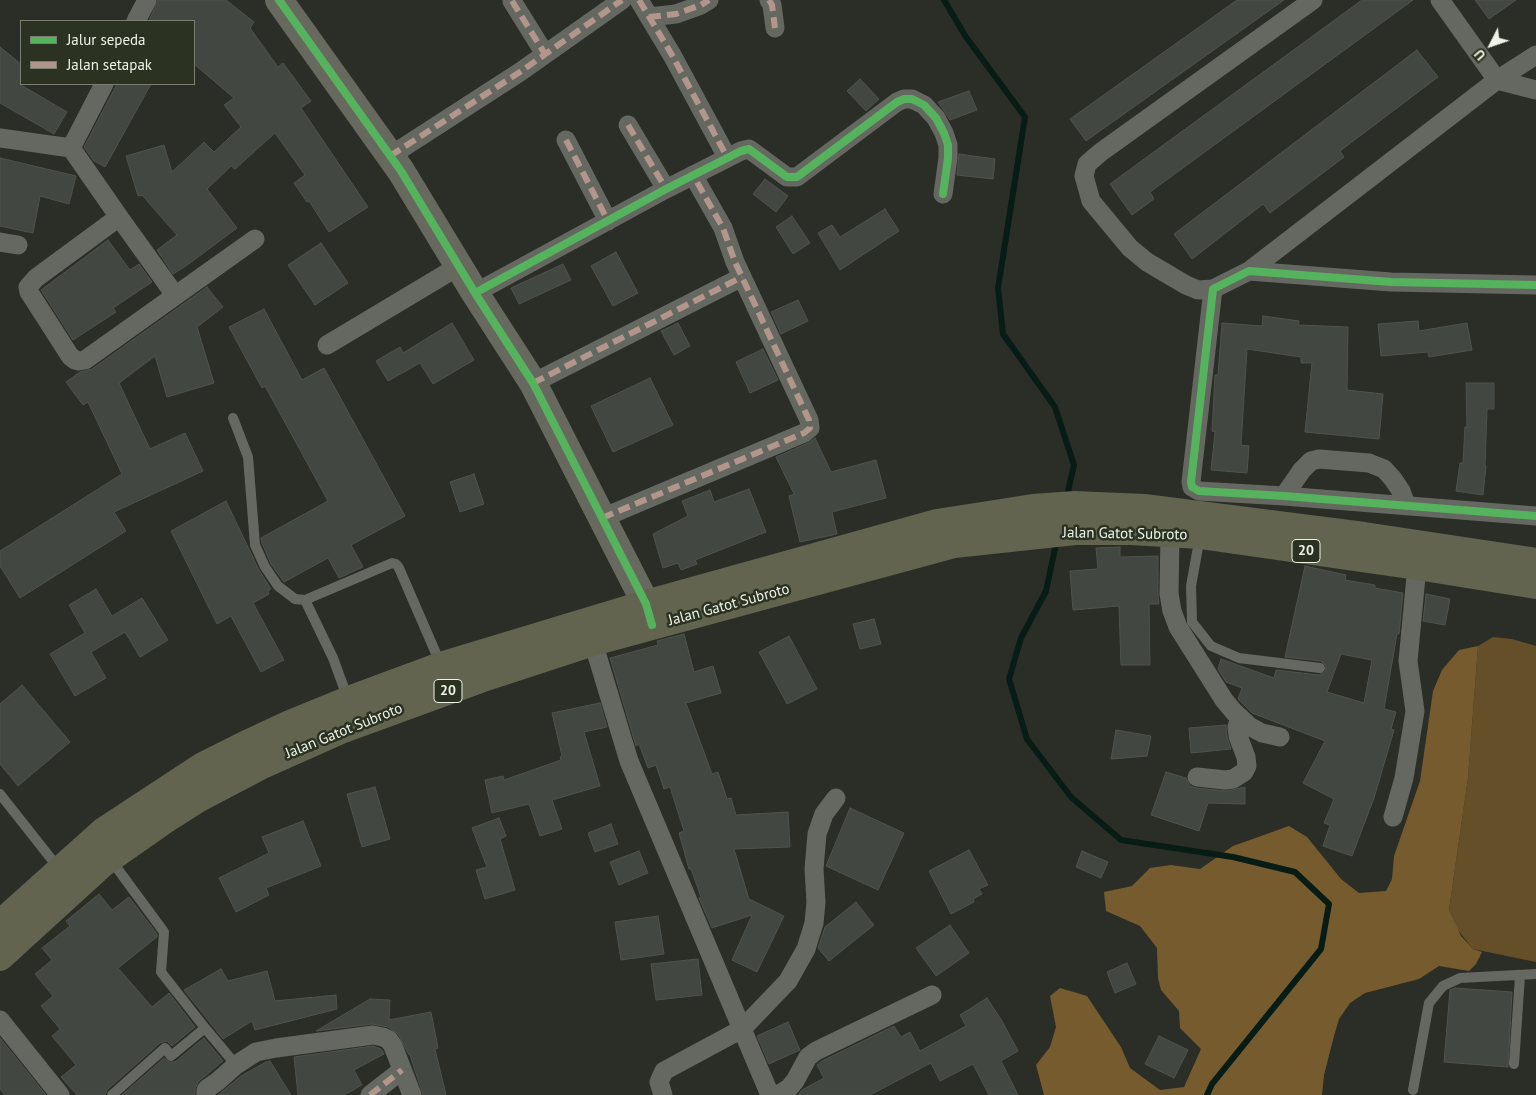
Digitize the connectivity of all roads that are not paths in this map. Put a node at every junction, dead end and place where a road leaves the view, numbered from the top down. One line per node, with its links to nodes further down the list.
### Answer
1 (147, 0): 11 (street)
2 (279, 0): 22 (street)
3 (622, 0): 13 (street)
4 (638, 0): 10 (street)
5 (709, 0): 10 (street)
6 (770, 0): 12 (street)
7 (1313, 0): 34 (street)
8 (1440, 0): 15 (street)
9 (512, 1): 13 (street)
10 (649, 17): 23 (street)
11 (137, 20)
12 (775, 28)
13 (545, 54): 22 (street)
14 (1536, 55): 15 (street)
15 (1497, 80): 17 (street); 31 (street)
16 (103, 85): 21 (street)
17 (1536, 90)
18 (628, 125): 25 (street)
19 (0, 138): 21 (street)
20 (566, 140): 28 (street)
21 (71, 148): 27 (street)
22 (390, 156): 30 (street)
23 (727, 158): 24 (street); 26 (street)
24 (693, 175): 25 (street); 32 (street)
25 (666, 189): 28 (street)
26 (943, 194)
27 (119, 217): 36 (street); 36 (street)
28 (608, 222): 35 (street)
29 (256, 239): 36 (street)
30 (459, 266): 35 (street); 37 (street)
31 (1249, 271): 33 (street); 34 (street)
32 (742, 277): 38 (street); 43 (street)
33 (1536, 285)
34 (1213, 289): 40 (street)
35 (475, 293): 38 (street)
36 (175, 295)
37 (327, 345)
38 (533, 383): 43 (street)
39 (233, 418): 50 (lane)
40 (1284, 496): 41 (street); 41 (street)
41 (1406, 505): 42 (street)
42 (1536, 516)
43 (602, 518): 51 (street)
44 (1075, 518): 45 (highway, Jalan Gatot Subroto / 20); 46 (highway, Jalan Gatot Subroto / 20); 51 (highway, Jalan Gatot Subroto / 20); 51 (highway, Jalan Gatot Subroto / 20)
45 (1202, 525): 46 (highway, Jalan Gatot Subroto / 20); 47 (highway, Jalan Gatot Subroto / 20); 48 (highway, Jalan Gatot Subroto / 20); 54 (lane)
46 (1170, 534): 56 (street)
47 (1536, 562)
48 (1417, 566): 49 (highway, Jalan Gatot Subroto / 20); 61 (street)
49 (1536, 585)
50 (305, 600): 53 (lane); 55 (lane)
51 (649, 614): 52 (highway, Jalan Gatot Subroto / 20); 53 (highway, Jalan Gatot Subroto / 20)
52 (593, 642): 62 (highway, Jalan Gatot Subroto / 20); 71 (street)
53 (441, 666): 55 (highway, Jalan Gatot Subroto / 20)
54 (1320, 668)
55 (348, 700): 63 (highway, Jalan Gatot Subroto / 20)
56 (1240, 717): 57 (street); 58 (street)
57 (1280, 737)
58 (1197, 776)
59 (0, 794): 63 (lane)
60 (836, 798): 71 (street)
61 (1393, 817)
62 (110, 859): 63 (highway, Jalan Gatot Subroto / 20); 70 (lane)
63 (68, 879): 64 (highway, Jalan Gatot Subroto / 20); 65 (highway, Jalan Gatot Subroto / 20)
64 (0, 924)
65 (0, 957)
66 (1536, 974): 67 (lane)
67 (1520, 976): 72 (lane); 75 (lane)
68 (932, 995): 83 (street)
69 (0, 1020): 76 (street)
70 (205, 1028): 73 (lane); 77 (lane)
71 (742, 1029): 81 (street); 82 (street)
72 (1514, 1064)
73 (236, 1065): 74 (street); 78 (street)
74 (402, 1070): 79 (street); 80 (street)
75 (1413, 1090)
76 (60, 1095)
77 (112, 1095)
78 (206, 1095)
79 (370, 1095)
80 (412, 1095)
81 (663, 1095)
82 (770, 1095)
83 (778, 1095)

